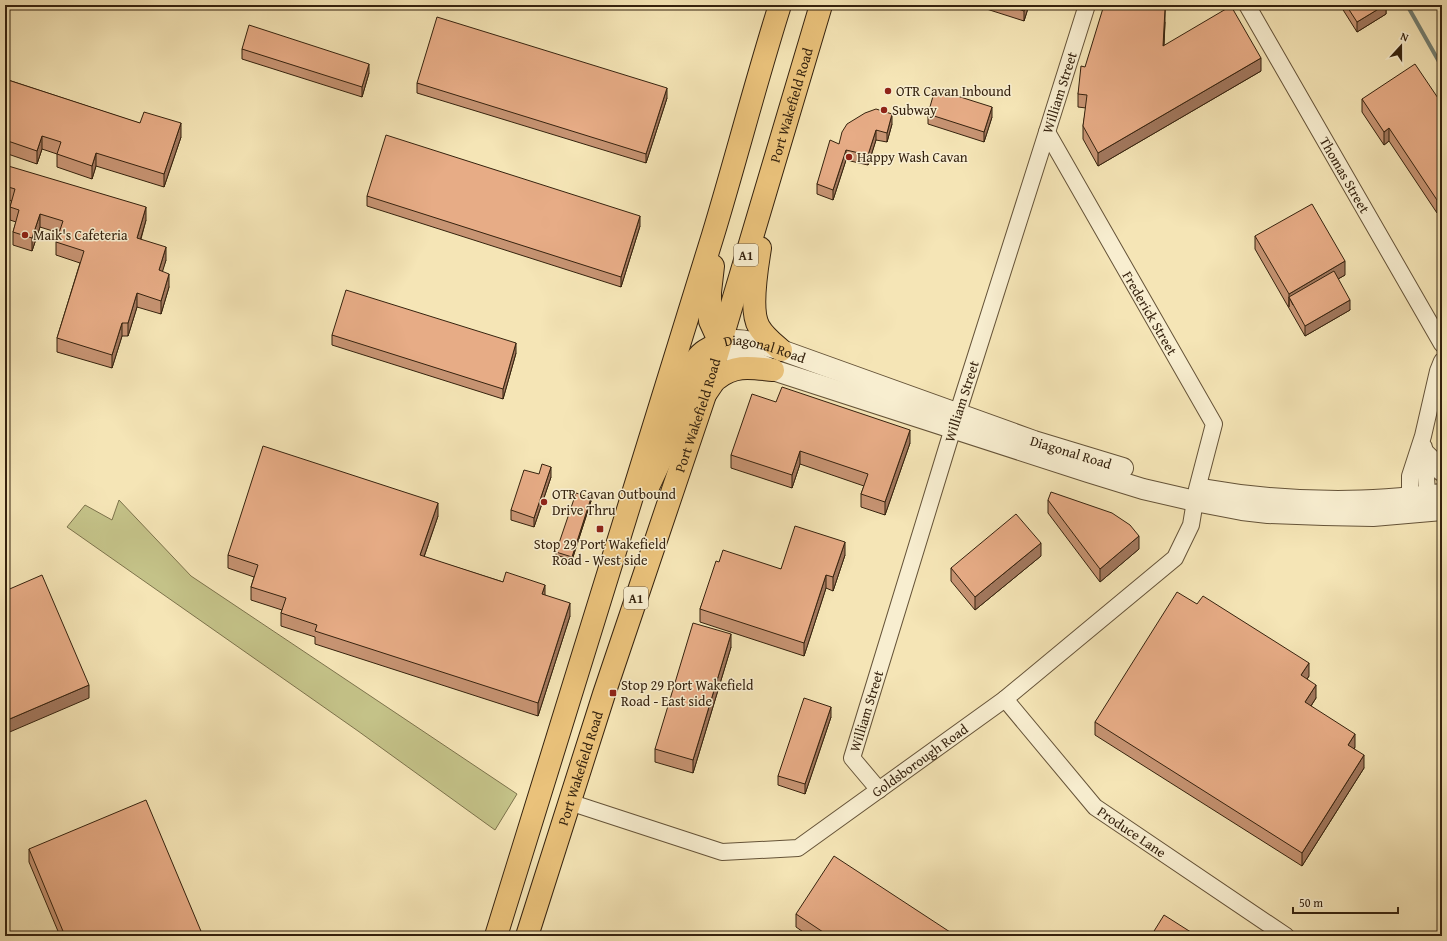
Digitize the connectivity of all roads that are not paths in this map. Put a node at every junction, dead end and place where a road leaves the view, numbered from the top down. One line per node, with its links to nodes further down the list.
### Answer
1 (780, 5): 7 (highway, A1)
2 (820, 5): 6 (highway, Port Wakefield Road / A1)
3 (1086, 5): 5 (street, William Street)
4 (1247, 5): 9 (street, Thomas Street)
5 (1048, 132): 14 (street, William Street); 17 (street, Frederick Street)
6 (771, 168): 8 (highway, Port Wakefield Road / A1); 10 (highway)
7 (718, 220): 8 (highway); 19 (highway, A1)
8 (720, 343): 10 (street, Diagonal Road); 12 (street, Diagonal Road); 13 (highway, Port Wakefield Road / A1); 19 (highway)
9 (1442, 344)
10 (780, 350): 14 (street, Diagonal Road)
11 (1442, 362): 15 (street)
12 (773, 370): 13 (highway); 14 (street, Diagonal Road)
13 (705, 395): 22 (highway, Port Wakefield Road / A1)
14 (955, 421): 17 (street, Diagonal Road); 21 (street, William Street)
15 (1424, 445): 16 (street); 18 (street)
16 (1442, 471)
17 (1196, 495): 18 (street, Diagonal Road); 20 (street, Goldsborough Road)
18 (1427, 503)
19 (614, 559): 23 (highway, A1)
20 (1005, 699): 21 (street, Goldsborough Road); 25 (street, Produce Lane)
21 (879, 790): 22 (street, Goldsborough Road)
22 (569, 802): 24 (highway, Port Wakefield Road / A1)
23 (496, 936)
24 (528, 936)
25 (1286, 936)

